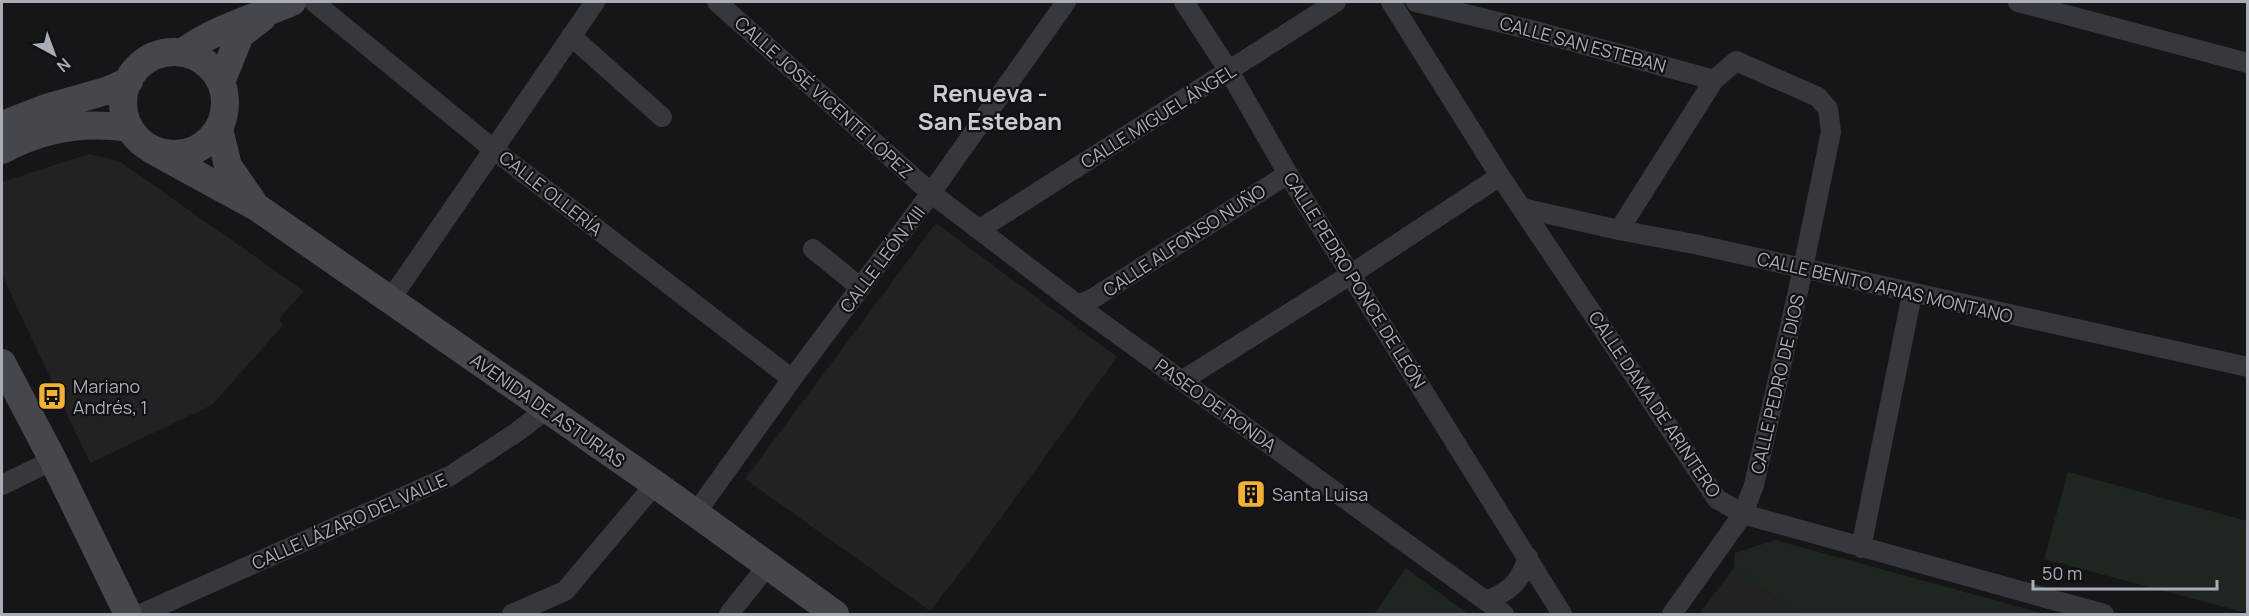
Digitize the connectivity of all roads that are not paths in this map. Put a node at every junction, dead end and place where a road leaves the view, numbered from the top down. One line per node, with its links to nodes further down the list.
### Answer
1 (314, 2): 22 (street, CALLE OLLERÍA)
2 (596, 2): 11 (street)
3 (717, 2): 27 (street, CALLE JOSÉ VICENTE LÓPEZ)
4 (1066, 2): 27 (street, CALLE LEÓN XIII)
5 (1184, 2): 14 (street, CALLE PEDRO PONCE DE LEÓN)
6 (1336, 2): 14 (street, CALLE MIGUEL ÁNGEL)
7 (1391, 2): 26 (street, CALLE DAMA DE ARINTERO)
8 (1416, 2): 15 (street, CALLE SAN ESTEBAN)
9 (2018, 2): 13 (street)
10 (283, 6): 12 (main road); 17 (main road)
11 (571, 36): 18 (street); 22 (street)
12 (182, 53): 16 (main road); 17 (main road)
13 (2247, 63)
14 (1229, 71): 25 (street, CALLE PEDRO PONCE DE LEÓN); 30 (street, CALLE MIGUEL ÁNGEL)
15 (1714, 80): 31 (street); 33 (street, CALLE PEDRO DE DIOS)
16 (129, 81): 19 (main road); 20 (main road)
17 (221, 82): 21 (main road)
18 (662, 117)
19 (2, 125)
20 (129, 128): 23 (main road); 24 (main road)
21 (219, 129): 24 (main road); 28 (main road, AVENIDA DE ASTURIAS)
22 (493, 149): 37 (street); 41 (street, CALLE OLLERÍA)
23 (2, 150)
24 (152, 150): 28 (main road, AVENIDA DE ASTURIAS)
25 (1288, 174): 34 (street, CALLE PEDRO PONCE DE LEÓN); 38 (street, CALLE ALFONSO NUÑO)
26 (1500, 176): 29 (street, CALLE DAMA DE ARINTERO); 34 (street)
27 (931, 193): 30 (street, PASEO DE RONDA); 35 (street, CALLE LEÓN XIII)
28 (258, 208): 37 (main road, AVENIDA DE ASTURIAS)
29 (1522, 208): 31 (street, CALLE BENITO ARIAS MONTANO); 48 (street, CALLE DAMA DE ARINTERO)
30 (980, 229): 38 (street, PASEO DE RONDA)
31 (1619, 230): 33 (street, CALLE BENITO ARIAS MONTANO)
32 (813, 249): 35 (street)
33 (1803, 269): 36 (street, CALLE BENITO ARIAS MONTANO); 48 (street, CALLE PEDRO DE DIOS)
34 (1350, 275): 42 (street); 50 (street, CALLE PEDRO PONCE DE LEÓN)
35 (861, 288): 41 (street, CALLE LEÓN XIII)
36 (1912, 294): 40 (street, CALLE BENITO ARIAS MONTANO); 49 (street)
37 (390, 300): 43 (main road, AVENIDA DE ASTURIAS)
38 (1079, 304): 42 (street, PASEO DE RONDA)
39 (2, 363): 44 (main road)
40 (2247, 367)
41 (792, 379): 47 (street, CALLE LEÓN XIII)
42 (1183, 380): 52 (street, PASEO DE RONDA)
43 (547, 409): 45 (main road, AVENIDA DE ASTURIAS); 54 (street, CALLE LÁZARO DEL VALLE)
44 (53, 460): 46 (street); 53 (main road)
45 (655, 484): 47 (main road, AVENIDA DE ASTURIAS); 55 (street)
46 (2, 485)
47 (695, 514): 51 (main road, AVENIDA DE ASTURIAS)
48 (1743, 514): 49 (street, CALLE DAMA DE ARINTERO); 60 (street, CALLE PEDRO DE DIOS)
49 (1862, 548): 61 (street, CALLE DAMA DE ARINTERO)
50 (1528, 557): 52 (street); 59 (street, CALLE PEDRO PONCE DE LEÓN)
51 (768, 565): 56 (street); 57 (main road, AVENIDA DE ASTURIAS)
52 (1486, 601): 58 (street, PASEO DE RONDA)
53 (128, 615)
54 (141, 615)
55 (512, 615)
56 (729, 615)
57 (835, 615)
58 (1503, 615)
59 (1562, 615)
60 (1672, 615)
61 (2104, 615)

